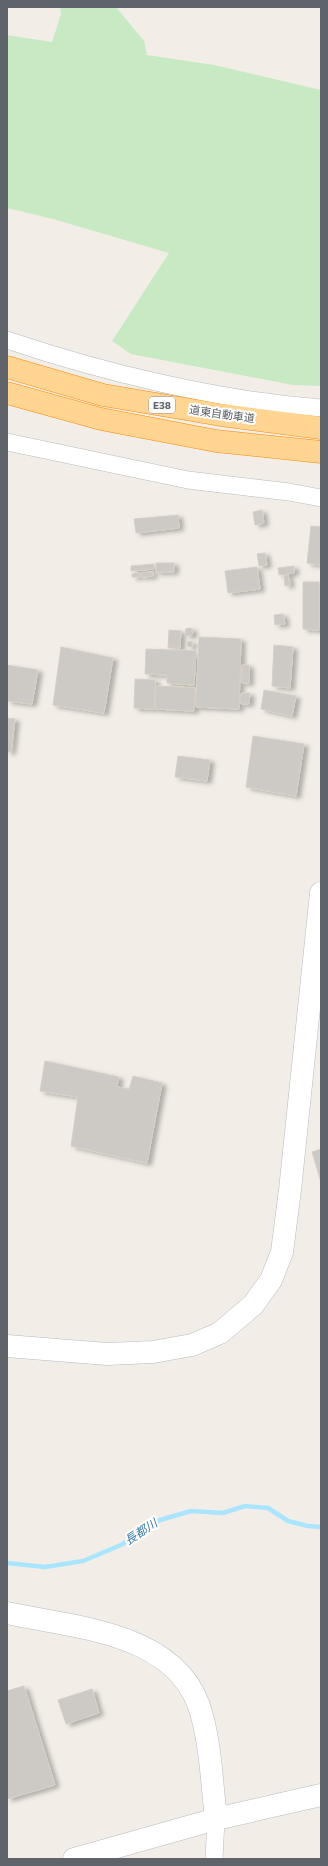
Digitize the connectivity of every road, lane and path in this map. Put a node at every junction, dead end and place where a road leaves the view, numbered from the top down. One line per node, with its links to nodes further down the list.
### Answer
1 (7, 340): 4 (street)
2 (7, 367): 5 (highway, 道東自動車道 / E38)
3 (7, 393): 7 (highway, E38)
4 (321, 408)
5 (321, 428)
6 (7, 442): 8 (street)
7 (321, 452)
8 (321, 498)
9 (321, 893): 10 (street)
10 (7, 1346)
11 (7, 1613): 13 (street)
12 (321, 1795): 13 (street)
13 (216, 1819): 14 (street); 15 (street)
14 (74, 1859)
15 (214, 1859)

